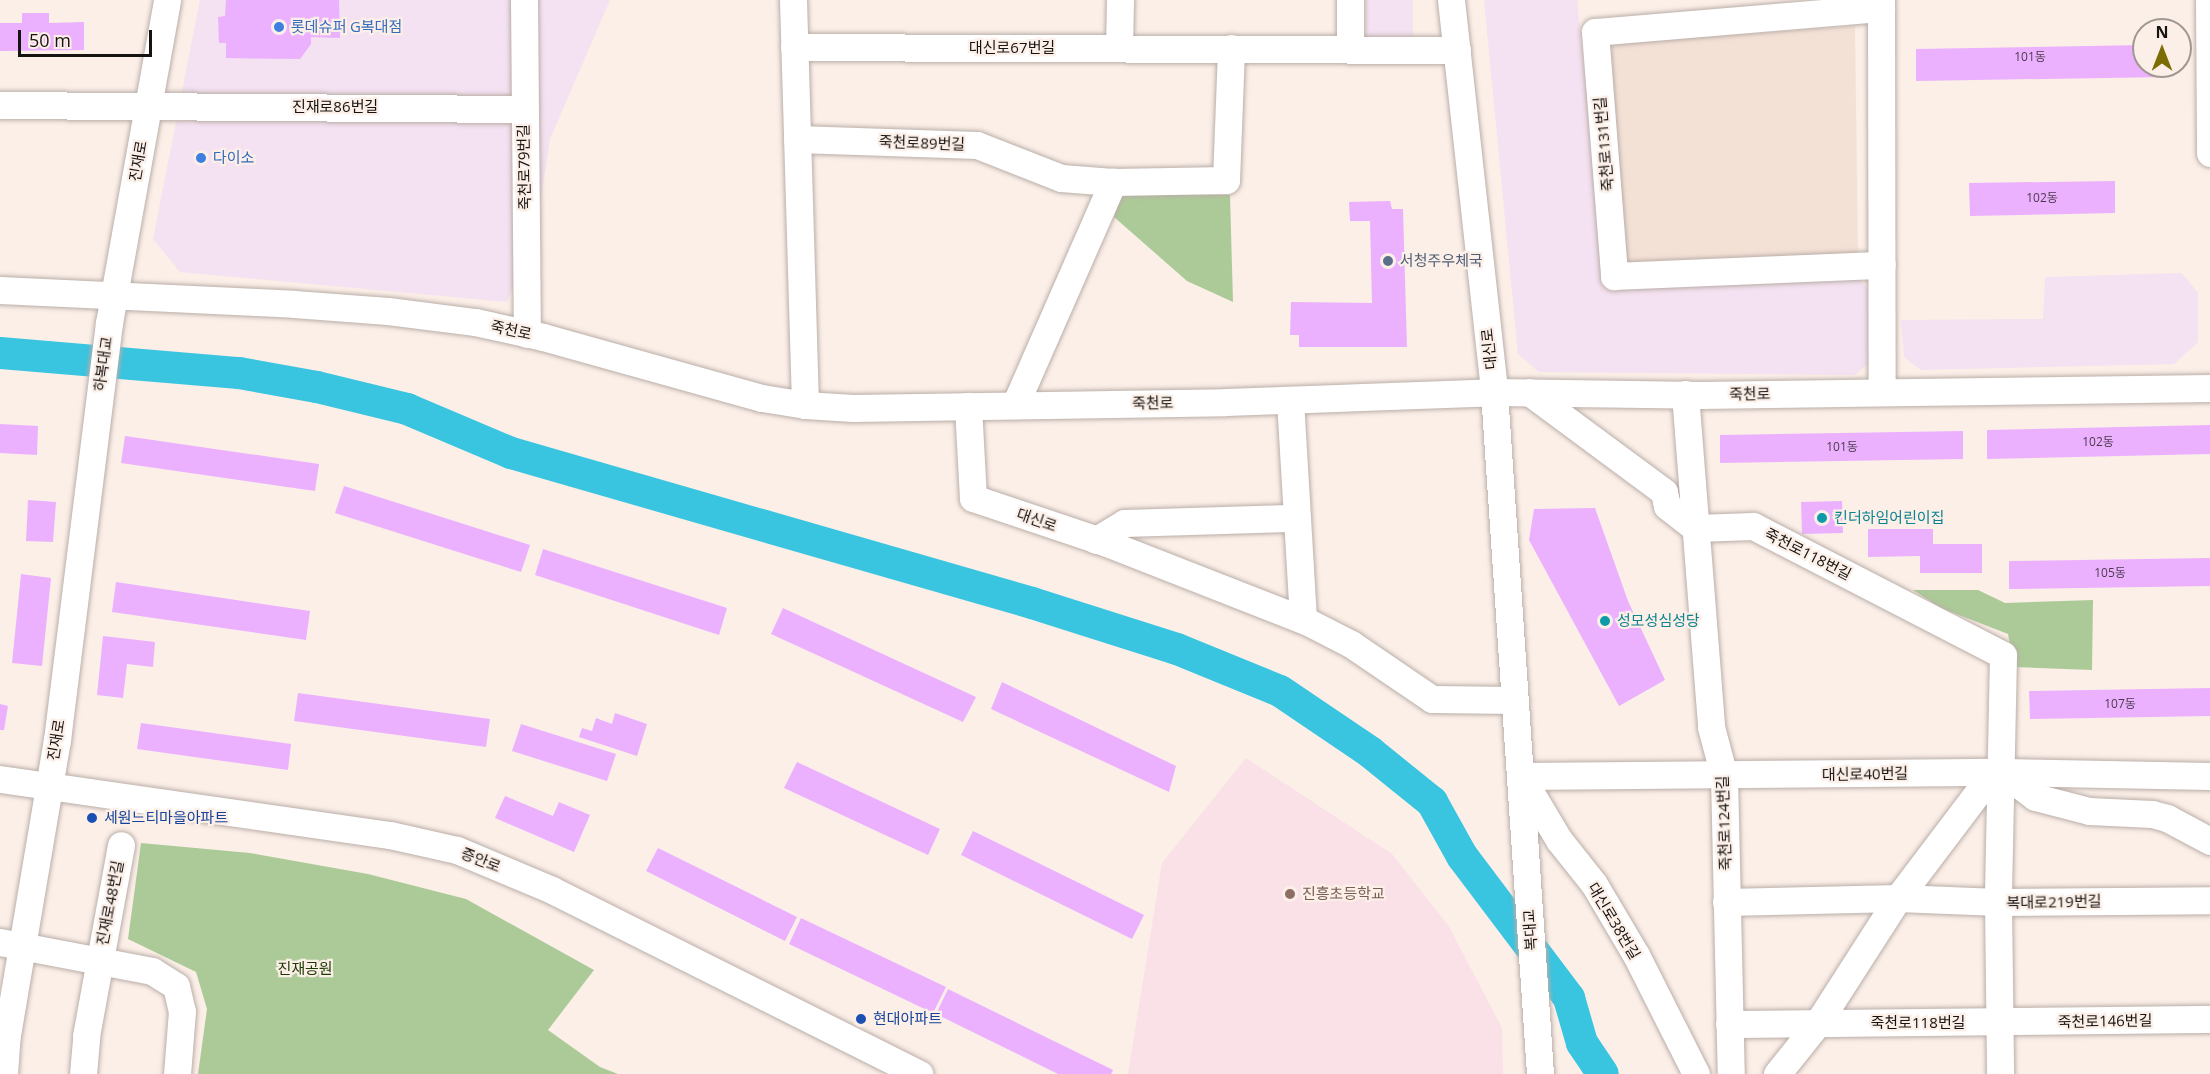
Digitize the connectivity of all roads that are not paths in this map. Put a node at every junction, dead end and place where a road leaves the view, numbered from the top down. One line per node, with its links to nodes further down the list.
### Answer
1 (167, 0): 15 (street, 진재로)
2 (524, 0): 16 (street, 죽천로79번길)
3 (793, 0): 9 (street)
4 (1120, 0): 10 (street)
5 (1350, 0): 12 (street)
6 (1451, 0): 13 (street, 대신로)
7 (2209, 0): 18 (street)
8 (1881, 4): 20 (street, 죽천로131번길); 20 (street, 죽천로131번길)
9 (794, 47): 10 (street, 대신로67번길); 17 (street)
10 (1119, 48): 11 (street, 대신로67번길)
11 (1231, 48): 12 (street, 대신로67번길); 19 (street)
12 (1350, 48): 13 (street, 대신로67번길)
13 (1457, 50): 26 (street, 대신로)
14 (0, 105): 15 (street, 진재로86번길)
15 (147, 106): 16 (street, 진재로86번길); 22 (street, 진재로)
16 (524, 109): 24 (street, 죽천로79번길)
17 (797, 139): 19 (street, 죽천로89번길); 32 (street)
18 (2210, 153)
19 (1113, 182): 33 (street)
20 (1882, 265): 28 (street, 죽천로131번길)
21 (0, 290): 22 (street, 죽천로)
22 (114, 295): 23 (street, 진재로); 24 (street, 죽천로)
23 (109, 323): 31 (street, 하복대교)
24 (527, 334): 32 (street, 죽천로)
25 (2210, 388): 28 (street, 죽천로)
26 (1494, 392): 27 (street, 죽천로); 30 (street, 죽천로); 39 (street, 대신로)
27 (1529, 392): 29 (street, 죽천로); 36 (street)
28 (1882, 392): 29 (street, 죽천로)
29 (1684, 394): 36 (street, 죽천로124번길)
30 (1290, 399): 33 (street, 죽천로); 35 (street)
31 (97, 404): 45 (street, 진재로)
32 (805, 405): 34 (street, 죽천로)
33 (1015, 405): 34 (street, 죽천로)
34 (968, 406): 37 (street, 대신로)
35 (1297, 518): 37 (street); 38 (street)
36 (1695, 528): 40 (street, 죽천로118번길); 41 (street, 죽천로124번길)
37 (1096, 540): 38 (street, 대신로)
38 (1303, 620): 39 (street, 대신로)
39 (1515, 700): 44 (street, 대신로)
40 (2002, 772): 41 (street, 대신로40번길); 42 (street, 대신로40번길); 46 (street); 48 (street); 51 (street, 죽천로118번길)
41 (1724, 776): 44 (street, 대신로40번길); 50 (street, 죽천로124번길)
42 (2210, 776)
43 (0, 779): 45 (street, 증안로)
44 (1520, 782): 63 (street, 복대교); 64 (street, 대신로38번길)
45 (48, 786): 52 (street, 진재로); 58 (street, 증안로)
46 (2210, 841)
47 (121, 845): 53 (street, 진재로48번길)
48 (1898, 898): 50 (street, 복대로219번길); 51 (street, 복대로219번길); 57 (street)
49 (2210, 900): 51 (street, 복대로219번길)
50 (1726, 902): 56 (street, 죽천로124번길)
51 (1998, 902): 55 (street, 죽천로118번길)
52 (11, 943): 53 (street); 59 (street, 진재로)
53 (100, 961): 60 (street, 진재로48번길); 61 (street, 진재로48번길)
54 (2210, 1019): 55 (street, 죽천로146번길)
55 (1999, 1023): 57 (street, 죽천로118번길); 67 (street, 죽천로118번길)
56 (1730, 1024): 57 (street, 죽천로118번길); 65 (street, 죽천로124번길)
57 (1817, 1024): 66 (street)
58 (882, 1065): 62 (street, 증안로)
59 (4, 1074)
60 (83, 1074)
61 (177, 1074)
62 (920, 1074)
63 (1540, 1074)
64 (1696, 1074)
65 (1731, 1074)
66 (1778, 1074)
67 (2000, 1074)

